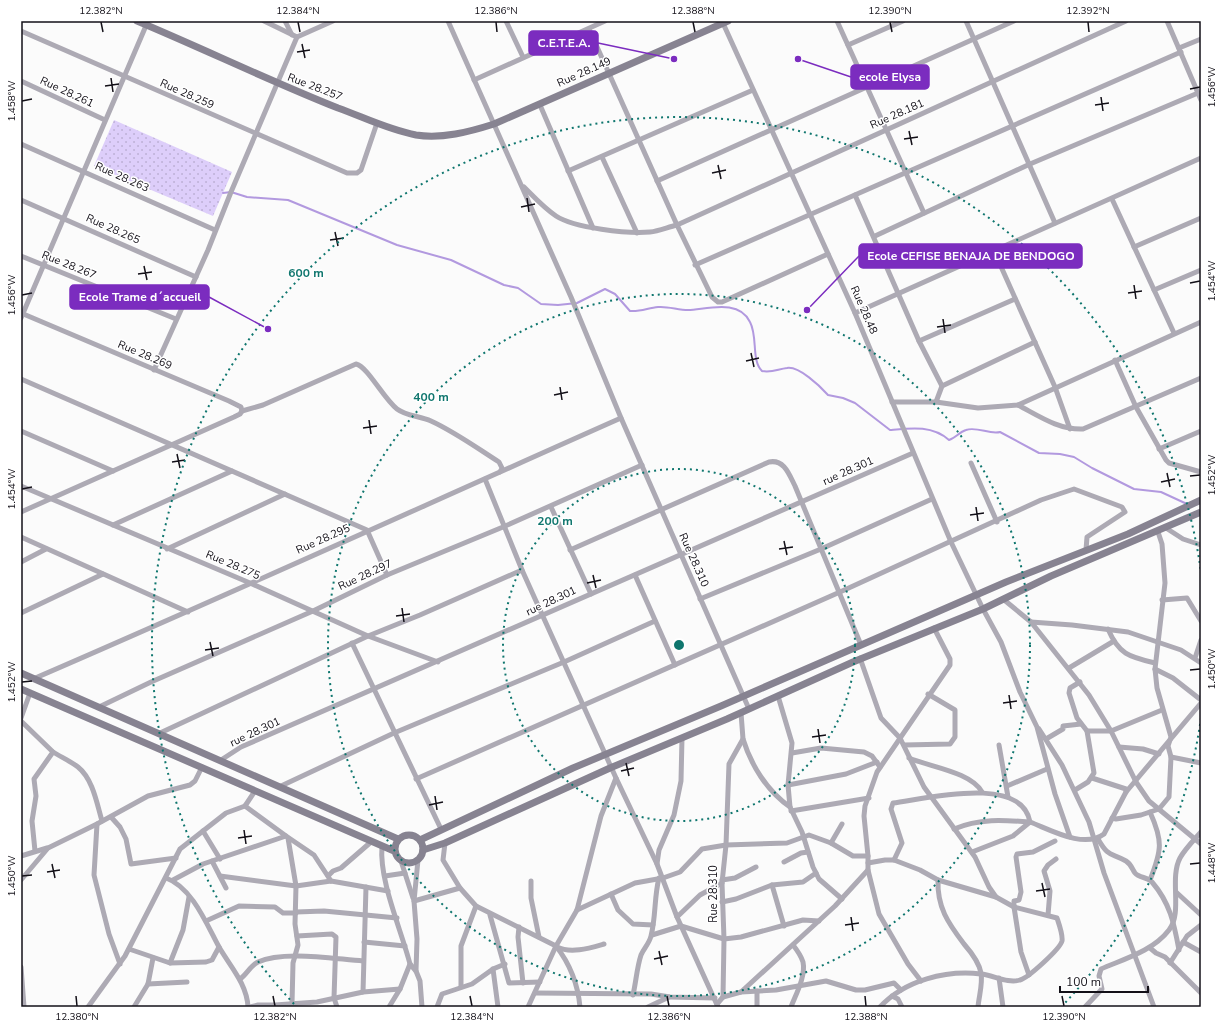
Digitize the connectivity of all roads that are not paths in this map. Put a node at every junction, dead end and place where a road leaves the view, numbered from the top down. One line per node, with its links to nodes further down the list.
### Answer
1 (137, 21): 16 (main road, Rue 28.257)
2 (264, 21): 20 (street)
3 (285, 21): 20 (street)
4 (333, 21): 20 (street)
5 (448, 21): 28 (street, Rue 28.310)
6 (506, 21): 25 (street)
7 (605, 21): 18 (street)
8 (837, 21): 23 (street)
9 (903, 21): 23 (street)
10 (966, 21): 21 (street)
11 (1014, 21): 21 (street)
12 (1109, 21): 17 (street)
13 (1126, 21): 17 (street, Rue 28.181)
14 (1167, 21): 24 (street)
15 (724, 22): 26 (main road, Rue 28.149); 33 (street, Rue 28.48)
16 (147, 23): 27 (street); 31 (main road, Rue 28.257)
17 (1112, 28): 30 (street, Rue 28.181)
18 (588, 29): 25 (street); 26 (street)
19 (21, 31): 27 (street, Rue 28.259)
20 (294, 36): 31 (street)
21 (973, 38): 30 (street); 32 (street)
22 (1201, 39): 24 (street)
23 (848, 45): 32 (street)
24 (1180, 50): 34 (street); 40 (street)
25 (523, 57): 28 (street)
26 (608, 73): 36 (main road, Rue 28.149); 44 (street)
27 (123, 77): 37 (street); 43 (street, Rue 28.259)
28 (474, 80): 39 (street, Rue 28.310)
29 (21, 81): 37 (street, Rue 28.261)
30 (992, 82): 40 (street); 42 (street, Rue 28.181)
31 (278, 84): 38 (main road, Rue 28.257); 43 (street)
32 (867, 87): 41 (street); 42 (street)
33 (753, 90): 41 (street, Rue 28.48); 44 (street)
34 (1198, 90): 35 (street); 48 (street)
35 (1201, 100)
36 (540, 105): 39 (main road, Rue 28.149); 50 (street)
37 (105, 120): 49 (street)
38 (377, 123): 39 (main road, Rue 28.257); 43 (street, Rue 28.259)
39 (494, 124): 54 (street, Rue 28.310)
40 (1013, 125): 48 (street); 51 (street)
41 (771, 130): 52 (street, Rue 28.48); 53 (street)
42 (887, 130): 51 (street); 52 (street, Rue 28.181)
43 (256, 135): 65 (street)
44 (639, 141): 46 (street); 53 (street)
45 (21, 144): 49 (street, Rue 28.263)
46 (602, 157): 50 (street); 66 (street)
47 (1201, 158): 56 (street)
48 (1030, 164): 58 (street); 62 (street)
49 (83, 171): 60 (street); 65 (street, Rue 28.263)
50 (568, 171): 64 (street)
51 (906, 171): 55 (street); 58 (street)
52 (790, 172): 59 (street, Rue 28.48); 63 (street, Rue 28.181)
53 (657, 181): 63 (street)
54 (521, 184): 64 (street, Rue 28.181); 97 (street, Rue 28.310)
55 (855, 195): 59 (street); 67 (street)
56 (1112, 199): 62 (street); 68 (street)
57 (21, 200): 60 (street, Rue 28.265)
58 (924, 213): 67 (street)
59 (810, 214): 70 (street, Rue 28.48); 72 (street)
60 (63, 218): 73 (street); 75 (street, Rue 28.265)
61 (1201, 218): 68 (street)
62 (1055, 223): 69 (street)
63 (677, 225): 66 (street, Rue 28.181); 72 (street)
64 (593, 228): 66 (street, Rue 28.181)
65 (215, 230): 75 (street)
66 (637, 233)
67 (874, 236): 77 (street)
68 (1134, 247): 76 (street)
69 (994, 251): 77 (street); 78 (street)
70 (828, 254): 72 (street); 79 (street, Rue 28.48)
71 (21, 256): 73 (street, Rue 28.267)
72 (696, 265)
73 (43, 266): 80 (street); 81 (street, Rue 28.267)
74 (1201, 270): 76 (street)
75 (196, 277): 81 (street)
76 (1154, 290): 83 (street)
77 (899, 293): 79 (street); 84 (street)
78 (1015, 299): 84 (street); 85 (street)
79 (855, 313): 92 (street, Rue 28.48)
80 (22, 315): 87 (street, Rue 28.269)
81 (176, 320): 87 (street)
82 (1201, 322): 83 (street)
83 (1174, 334): 86 (street)
84 (919, 341): 90 (street)
85 (1035, 342): 90 (street); 91 (street)
86 (1115, 360): 91 (street); 95 (street)
87 (154, 370): 96 (street, Rue 28.269)
88 (1201, 378): 95 (street)
89 (21, 379): 101 (street)
90 (942, 386): 93 (street)
91 (1055, 387): 94 (street); 98 (street)
92 (892, 402): 93 (street); 103 (street, Rue 28.48)
93 (936, 402): 94 (street)
94 (1018, 405): 98 (street)
95 (1136, 407): 98 (street); 102 (street)
96 (242, 411): 101 (street); 108 (street)
97 (622, 418): 105 (street, Rue 28.310); 108 (street, Rue 28.295)
98 (1070, 430)
99 (21, 431): 106 (street)
100 (1201, 431): 102 (street)
101 (172, 444): 106 (street); 107 (street)
102 (1159, 450): 109 (street)
103 (913, 453): 114 (street, Rue 28.48); 116 (street, rue 28.301)
104 (971, 463): 121 (street)
105 (642, 465): 117 (street, Rue 28.297); 118 (street, Rue 28.310)
106 (113, 471): 113 (street)
107 (232, 471): 112 (street); 122 (street)
108 (500, 472): 110 (street, Rue 28.295)
109 (1201, 472)
110 (484, 479): 123 (street); 125 (street, Rue 28.295)
111 (21, 486): 113 (street, Rue 28.275)
112 (285, 494): 125 (street); 130 (street)
113 (50, 498): 119 (street); 122 (street, Rue 28.275)
114 (932, 499): 128 (street, Rue 28.48); 131 (street)
115 (1201, 500): 134 (main road)
116 (801, 503): 118 (street); 131 (street); 135 (street, rue 28.301)
117 (551, 506): 123 (street, Rue 28.297); 133 (street)
118 (661, 509): 133 (street); 135 (street, Rue 28.310)
119 (21, 512)
120 (1201, 512): 124 (main road)
121 (997, 522): 128 (street); 134 (street)
122 (113, 524): 130 (street, Rue 28.275)
123 (503, 527): 137 (street); 139 (street, Rue 28.297)
124 (1166, 528): 126 (main road); 129 (street)
125 (367, 530): 139 (street); 141 (street, Rue 28.295)
126 (1158, 532): 146 (main road); 147 (street)
127 (21, 537): 132 (street)
128 (951, 542): 142 (street); 144 (street, Rue 28.48)
129 (1201, 545)
130 (167, 548): 141 (street, Rue 28.275)
131 (820, 549): 142 (street); 145 (street)
132 (46, 550): 136 (street); 138 (street)
133 (570, 550): 143 (street)
134 (1086, 550): 144 (main road)
135 (680, 554): 140 (street, rue 28.301); 145 (street, Rue 28.310)
136 (21, 562)
137 (522, 570): 152 (street); 158 (street)
138 (103, 574): 150 (street); 151 (street)
139 (387, 575): 149 (street, Rue 28.297)
140 (635, 575): 143 (street, rue 28.301); 153 (street)
141 (250, 583): 149 (street, Rue 28.275); 150 (street, Rue 28.295)
142 (840, 592): 163 (street); 164 (street)
143 (591, 594): 152 (street, rue 28.301)
144 (976, 595): 148 (street, Rue 28.48); 164 (main road)
145 (700, 599): 163 (street, Rue 28.310)
146 (1003, 599): 148 (main road); 155 (street)
147 (1162, 600): 154 (street); 162 (street)
148 (983, 609): 156 (main road); 192 (street, Rue 28.48)
149 (313, 611): 158 (street, Rue 28.275); 184 (street, Rue 28.297)
150 (188, 612): 174 (street, Rue 28.295)
151 (21, 613)
152 (544, 616): 167 (street, rue 28.301); 168 (street)
153 (655, 621): 168 (street); 170 (street)
154 (1201, 621)
155 (1031, 622): 157 (street); 172 (street)
156 (934, 628): 165 (main road); 179 (street)
157 (1108, 629): 160 (street); 162 (street)
158 (368, 636): 161 (street); 167 (street, Rue 28.275)
159 (1201, 640): 166 (street)
160 (1114, 641): 171 (street); 172 (street)
161 (352, 643): 177 (street); 196 (street)
162 (1159, 644): 166 (street); 171 (street)
163 (719, 645): 170 (street); 180 (street, Rue 28.310)
164 (861, 645): 180 (main road)
165 (860, 658): 181 (main road); 199 (street)
166 (1195, 658): 169 (street)
167 (438, 662): 177 (street, rue 28.301)
168 (564, 662): 183 (street); 195 (street)
169 (1201, 663)
170 (675, 665): 183 (street)
171 (1155, 666): 182 (street); 187 (street)
172 (1069, 668): 175 (street)
173 (21, 673): 174 (main road)
174 (33, 679): 184 (main road)
175 (1080, 682): 191 (street); 194 (street)
176 (21, 689): 178 (main road)
177 (375, 690): 195 (street); 211 (street, rue 28.301)
178 (30, 693): 189 (street); 214 (main road)
179 (928, 694): 199 (street); 202 (street)
180 (743, 696): 186 (street, Rue 28.310); 208 (main road)
181 (778, 696): 186 (main road); 206 (street)
182 (1201, 702): 185 (street)
183 (582, 706): 208 (street); 219 (street)
184 (100, 707): 196 (main road)
185 (1199, 708): 197 (street)
186 (749, 709): 188 (main road)
187 (1162, 710): 194 (street); 197 (street)
188 (741, 713): 198 (main road); 200 (street)
189 (21, 718)
190 (21, 721): 205 (street)
191 (1081, 724): 193 (street); 201 (street)
192 (1037, 727): 201 (street); 216 (street)
193 (1088, 731): 194 (street); 218 (street)
194 (1112, 731): 204 (street)
195 (394, 733): 219 (street); 222 (street)
196 (160, 734): 211 (main road)
197 (1171, 737): 207 (street); 209 (street)
198 (682, 738): 215 (main road); 275 (street)
199 (900, 738): 202 (street); 213 (street)
200 (743, 739): 232 (street); 256 (street, Rue 28.310)
201 (1046, 739): 224 (street)
202 (904, 745): 210 (street)
203 (999, 745): 223 (street)
204 (1119, 747): 207 (street); 220 (street)
205 (53, 752): 238 (street); 260 (street)
206 (792, 753): 213 (street); 221 (street)
207 (1159, 754): 220 (street)
208 (604, 755): 215 (street); 240 (main road)
209 (1171, 757): 212 (street); 233 (street)
210 (909, 758): 226 (street); 230 (street)
211 (221, 760): 222 (main road)
212 (1200, 762)
213 (878, 764): 221 (street); 229 (street)
214 (202, 768): 225 (main road); 235 (street)
215 (610, 768): 217 (street); 253 (main road)
216 (1047, 769): 223 (street); 246 (street)
217 (616, 778): 275 (street); 306 (street)
218 (1092, 778): 224 (street); 227 (street)
219 (416, 779): 240 (street)
220 (1136, 782): 227 (street); 233 (street)
221 (788, 785): 232 (street)
222 (281, 786): 247 (main road)
223 (1007, 786): 228 (street)
224 (1075, 790): 250 (street)
225 (255, 791): 231 (street); 252 (main road)
226 (982, 792): 228 (street); 230 (street)
227 (1126, 792): 236 (street)
228 (1008, 797): 237 (street)
229 (869, 798): 232 (street); 265 (street)
230 (932, 798): 241 (street); 270 (street)
231 (246, 806): 242 (street); 244 (street)
232 (790, 808): 245 (street)
233 (1159, 809): 234 (street); 248 (street)
234 (1150, 812): 236 (street); 288 (street)
235 (111, 817): 238 (street); 266 (street)
236 (1112, 818): 250 (street)
237 (1030, 822): 241 (street); 246 (street); 263 (street)
238 (100, 823): 258 (street); 344 (street)
239 (842, 824): 254 (street)
240 (441, 829): 249 (main road)
241 (954, 829): 263 (street)
242 (204, 831): 266 (street); 267 (street)
243 (1201, 832): 248 (street)
244 (287, 837): 267 (street); 284 (street); 292 (street)
245 (804, 837): 254 (street); 256 (street); 262 (street)
246 (1070, 837): 250 (street)
247 (398, 838): 249 (main road); 261 (main road)
248 (1194, 839): 255 (street); 297 (street)
249 (420, 840): 259 (main road)
250 (1096, 840): 288 (street); 337 (street)
251 (1055, 841): 305 (street)
252 (371, 842): 257 (main road); 284 (street)
253 (445, 843): 259 (main road); 295 (street)
254 (831, 844): 265 (street)
255 (1201, 844)
256 (726, 845): 283 (street); 290 (street, Rue 28.310)
257 (382, 846): 261 (main road); 281 (street)
258 (48, 848): 260 (street); 285 (street)
259 (423, 850): 269 (main road)
260 (35, 851): 264 (street)
261 (394, 851): 272 (main road)
262 (808, 852): 273 (street); 279 (street)
263 (972, 852): 300 (street)
264 (21, 856)
265 (868, 856): 274 (street)
266 (176, 858): 282 (street)
267 (220, 858): 271 (street)
268 (1056, 859): 309 (street)
269 (418, 860): 272 (main road); 302 (street)
270 (894, 860): 274 (street); 287 (street)
271 (212, 861): 280 (street); 286 (street)
272 (401, 861): 278 (street)
273 (784, 862)
274 (868, 863): 277 (street)
275 (657, 864): 283 (street)
276 (756, 867): 290 (street)
277 (868, 870): 301 (street); 354 (street)
278 (405, 873): 281 (street); 302 (street)
279 (816, 873): 291 (street); 301 (street)
280 (220, 876): 292 (street); 294 (street)
281 (385, 876): 296 (street)
282 (166, 878): 286 (street); 334 (street)
283 (661, 878): 298 (street); 312 (street); 317 (street)
284 (329, 879): 292 (street); 293 (street)
285 (21, 880)
286 (173, 880): 299 (street)
287 (938, 880): 300 (street); 350 (street)
288 (1150, 880): 314 (street)
289 (531, 881): 324 (street)
290 (722, 882): 303 (street, Rue 28.310); 312 (street)
291 (772, 885): 303 (street); 320 (street)
292 (296, 886): 307 (street)
293 (366, 887): 296 (street); 310 (street)
294 (226, 888)
295 (460, 888): 302 (street); 304 (street)
296 (388, 891): 313 (street)
297 (1176, 892): 311 (street); 314 (street)
298 (611, 894): 306 (street); 317 (street)
299 (189, 897): 315 (street); 342 (street)
300 (996, 897): 305 (street)
301 (842, 899): 316 (street)
302 (414, 901): 349 (street)
303 (722, 902): 325 (street, Rue 28.310)
304 (476, 906): 308 (street); 360 (street)
305 (1014, 907): 309 (street); 351 (street)
306 (577, 910): 331 (street)
307 (296, 913): 310 (street); 315 (street); 323 (street)
308 (490, 915): 321 (street); 346 (street)
309 (1048, 915): 351 (street)
310 (364, 916): 313 (street); 326 (street)
311 (1201, 916)
312 (676, 917): 319 (street)
313 (397, 918): 330 (street)
314 (1174, 920): 333 (street); 335 (street)
315 (206, 921): 332 (street)
316 (819, 921): 320 (street); 329 (street)
317 (653, 925): 322 (street)
318 (1201, 925): 327 (street)
319 (681, 926): 322 (street); 325 (street); 374 (street)
320 (784, 926): 325 (street)
321 (518, 927): 324 (street); 357 (street)
322 (652, 935): 369 (street)
323 (297, 936): 338 (street); 340 (street)
324 (539, 937): 331 (street)
325 (724, 939): 372 (street, Rue 28.310)
326 (364, 942): 330 (street); 341 (street)
327 (1183, 942): 335 (street); 336 (street)
328 (604, 944): 331 (street)
329 (794, 945): 359 (street); 365 (street)
330 (405, 946): 345 (street)
331 (556, 946): 356 (street); 367 (street)
332 (219, 947): 342 (street); 353 (street)
333 (1150, 948): 337 (street); 343 (street)
334 (130, 949): 339 (street); 344 (street)
335 (1179, 950): 343 (street)
336 (1201, 952)
337 (1133, 955): 395 (street); 396 (street)
338 (296, 956): 340 (street); 353 (street); 375 (street)
339 (153, 958): 342 (street); 358 (street)
340 (337, 959): 341 (street); 373 (street)
341 (363, 961): 364 (street)
342 (170, 963)
343 (1170, 963): 368 (street)
344 (120, 964): 378 (street)
345 (410, 964): 349 (street); 361 (street)
346 (505, 964): 348 (street); 357 (street)
347 (21, 967): 377 (street)
348 (493, 969): 360 (street); 385 (street)
349 (416, 971): 383 (street)
350 (981, 974): 352 (street); 354 (street); 393 (street)
351 (1029, 975): 352 (street)
352 (999, 978): 394 (street)
353 (240, 979): 380 (street)
354 (921, 981): 362 (street)
355 (188, 982): 358 (street)
356 (540, 982): 357 (street); 366 (street)
357 (523, 983)
358 (148, 984): 379 (street)
359 (800, 986): 362 (street); 363 (street); 390 (street)
360 (461, 987): 384 (street)
361 (400, 989): 364 (street); 382 (street)
362 (901, 990): 370 (street)
363 (758, 991): 365 (street); 389 (street)
364 (363, 992): 373 (street)
365 (741, 992): 372 (street)
366 (535, 993): 367 (street); 386 (street)
367 (578, 993): 369 (street); 387 (street)
368 (1201, 993)
369 (633, 994): 371 (street)
370 (892, 996): 391 (street); 392 (street)
371 (670, 997): 374 (street); 388 (street)
372 (723, 997): 376 (street)
373 (334, 998): 375 (street); 381 (street)
374 (715, 998): 376 (street)
375 (292, 1004): 380 (street)
376 (717, 1006)
377 (24, 1007)
378 (88, 1007)
379 (134, 1007)
380 (249, 1007)
381 (336, 1007)
382 (390, 1007)
383 (422, 1007)
384 (437, 1007)
385 (498, 1007)
386 (528, 1007)
387 (580, 1007)
388 (648, 1007)
389 (757, 1007)
390 (791, 1007)
391 (880, 1007)
392 (902, 1007)
393 (978, 1007)
394 (1003, 1007)
395 (1085, 1007)
396 (1154, 1007)

